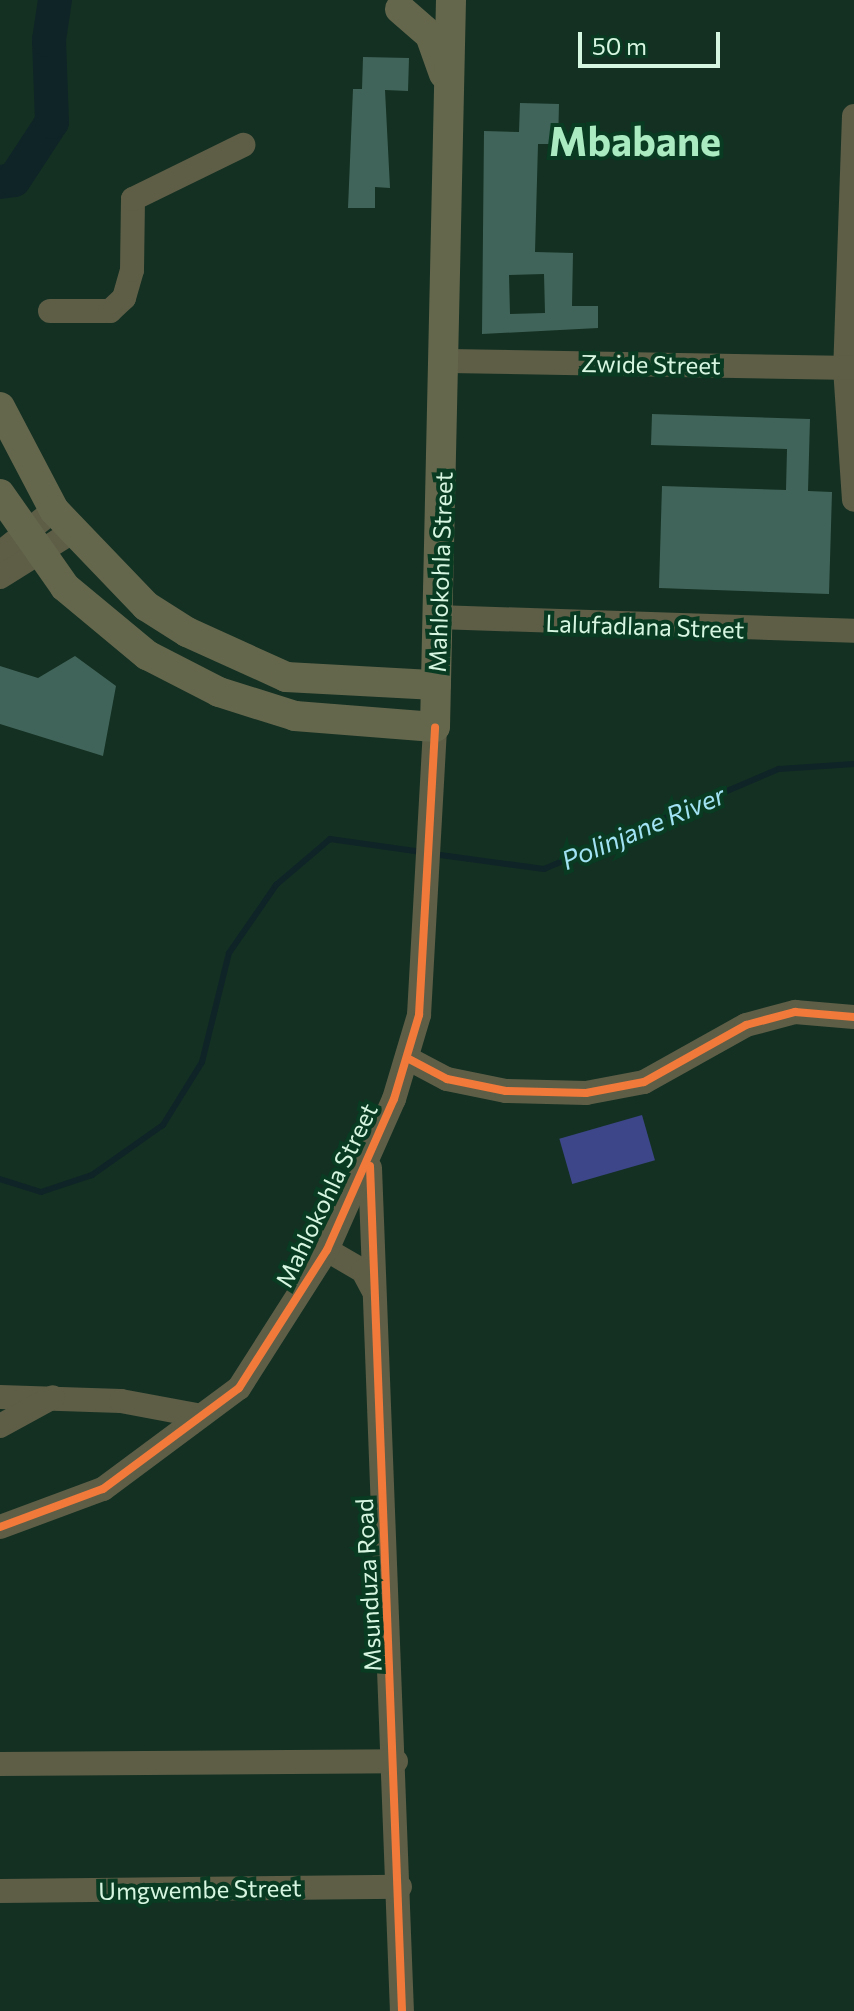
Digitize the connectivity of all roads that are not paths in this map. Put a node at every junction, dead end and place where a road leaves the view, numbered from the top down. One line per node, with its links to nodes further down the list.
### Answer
1 (450, 0): 2 (main road); 3 (main road, Mahlokohla Street)
2 (394, 4): 3 (main road, Mahlokohla Street)
3 (450, 104): 7 (main road, Mahlokohla Street)
4 (854, 116): 8 (street)
5 (243, 145): 6 (street)
6 (50, 311)
7 (449, 361): 8 (street, Zwide Street); 16 (main road, Mahlokohla Street)
8 (850, 368): 11 (street)
9 (0, 407): 12 (main road)
10 (0, 494): 13 (main road)
11 (854, 500)
12 (63, 521): 13 (street); 18 (main road)
13 (32, 544): 14 (street); 15 (street); 19 (main road)
14 (0, 553)
15 (0, 577)
16 (437, 617): 17 (street, Lalufadlana Street); 18 (main road, Mahlokohla Street)
17 (854, 631)
18 (436, 685): 19 (main road, Mahlokohla Street)
19 (435, 727): 21 (street, Mahlokohla Street)
20 (854, 1017): 21 (street)
21 (409, 1059): 22 (street, Mahlokohla Street)
22 (370, 1158): 23 (street, Mahlokohla Street); 24 (street, Msunduza Road)
23 (327, 1250): 24 (street); 27 (street, Mahlokohla Street)
24 (375, 1292): 30 (street, Msunduza Road)
25 (0, 1397): 26 (street)
26 (53, 1397): 27 (street); 28 (street)
27 (201, 1416): 29 (street, Mahlokohla Street)
28 (0, 1426)
29 (0, 1527)
30 (396, 1761): 31 (street); 32 (street, Msunduza Road)
31 (0, 1764)
32 (400, 1887): 33 (street, Umgwembe Street); 34 (street, Msunduza Road)
33 (0, 1891)
34 (402, 2011)

